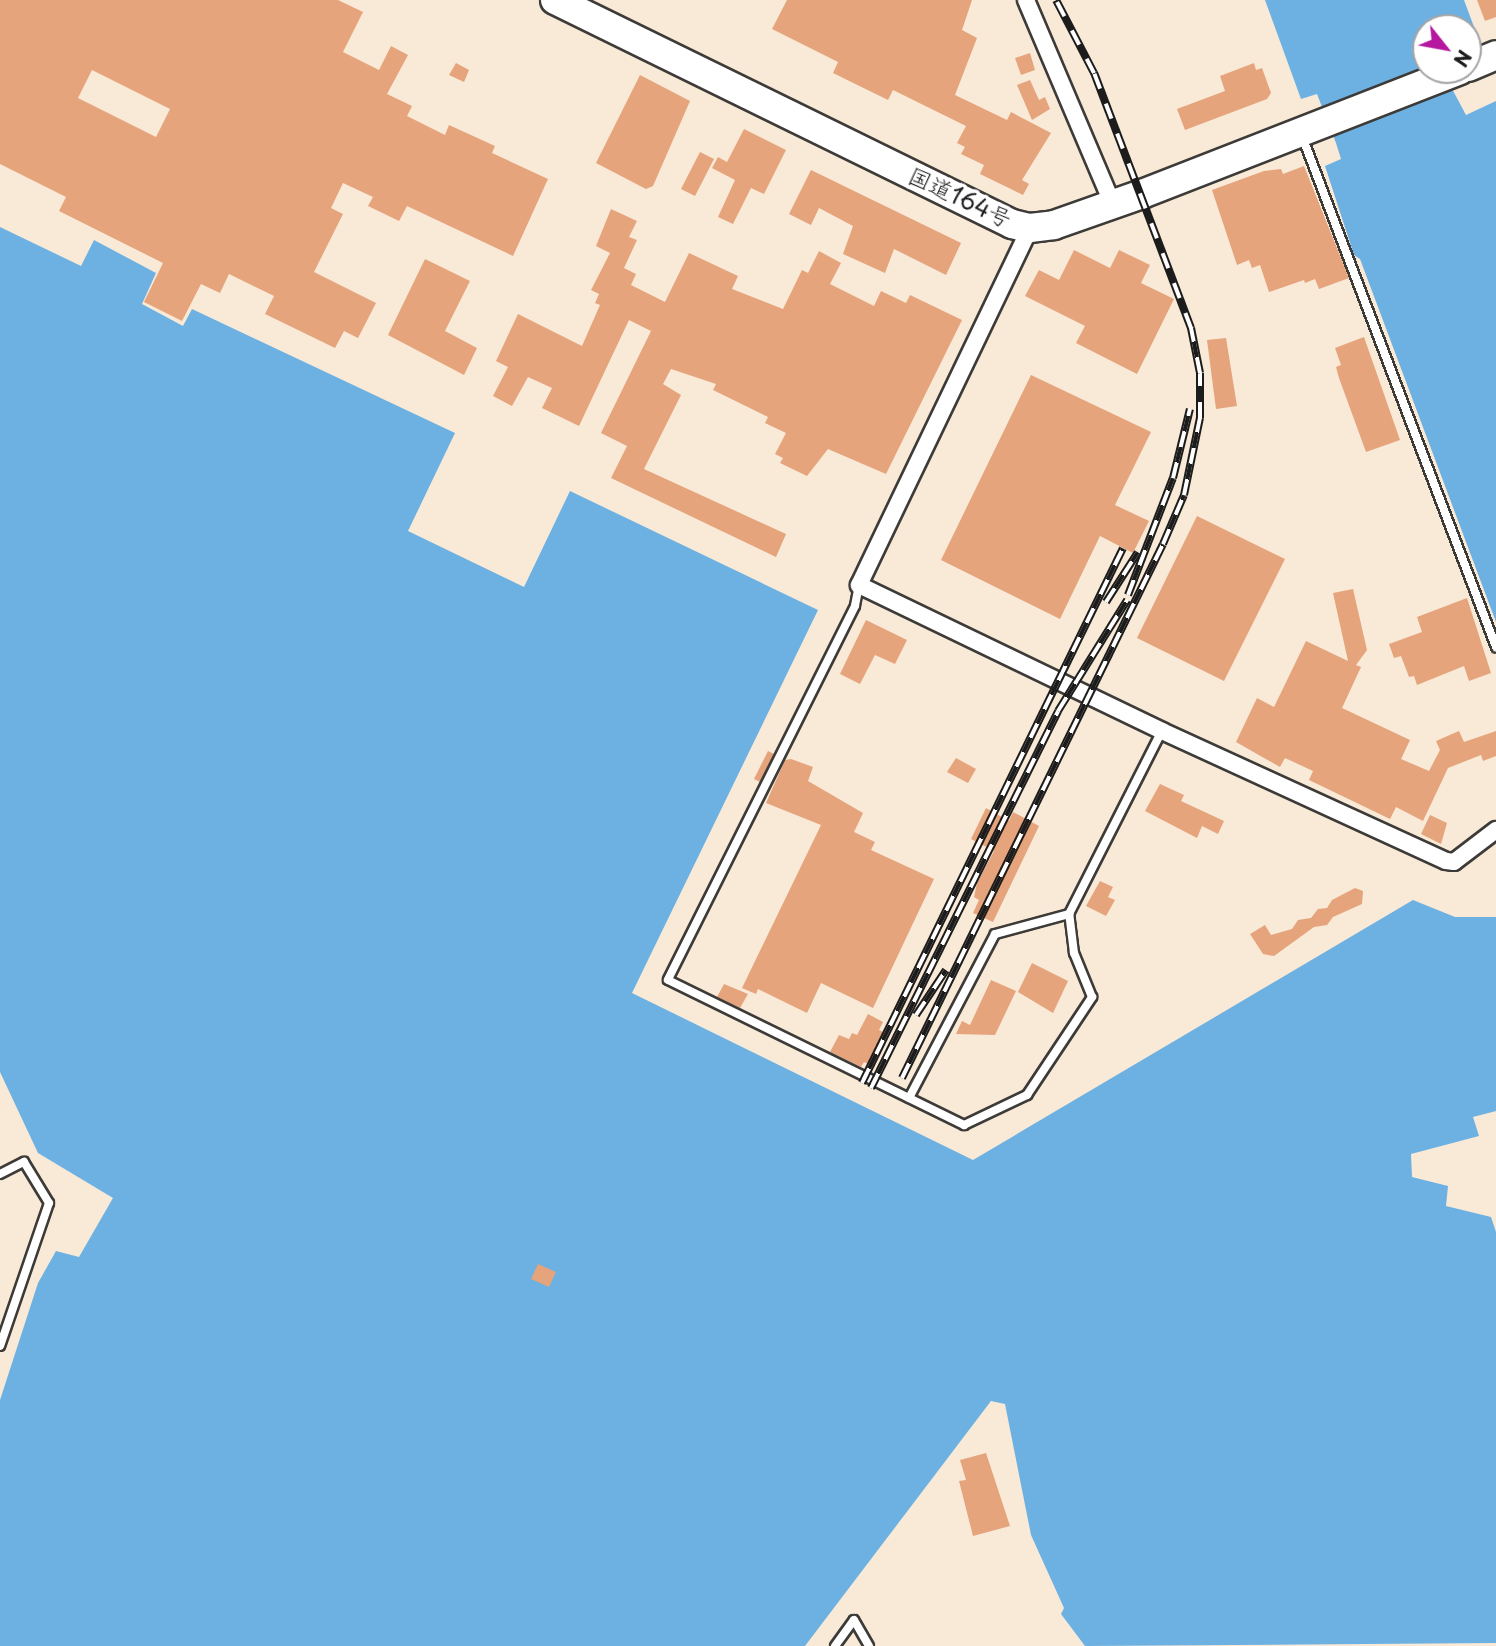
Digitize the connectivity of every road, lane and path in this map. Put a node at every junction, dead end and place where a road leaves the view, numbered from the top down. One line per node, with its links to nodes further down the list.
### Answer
1 (555, 0): 6 (highway, 国道164号)
2 (1026, 0): 5 (street)
3 (1422, 84): 4 (highway, 国道164号)
4 (1300, 130): 5 (highway, 国道164号); 8 (lane)
5 (1114, 205): 6 (highway, 国道164号)
6 (1030, 228): 7 (street)
7 (859, 585): 9 (street); 12 (lane)
8 (1496, 647)
9 (1162, 732): 10 (street); 11 (lane)
10 (1496, 830)
11 (1069, 914): 12 (lane); 12 (lane)
12 (909, 1098)
13 (0, 1174): 14 (lane)
14 (0, 1346)
15 (835, 1646): 16 (lane)
16 (869, 1646)

